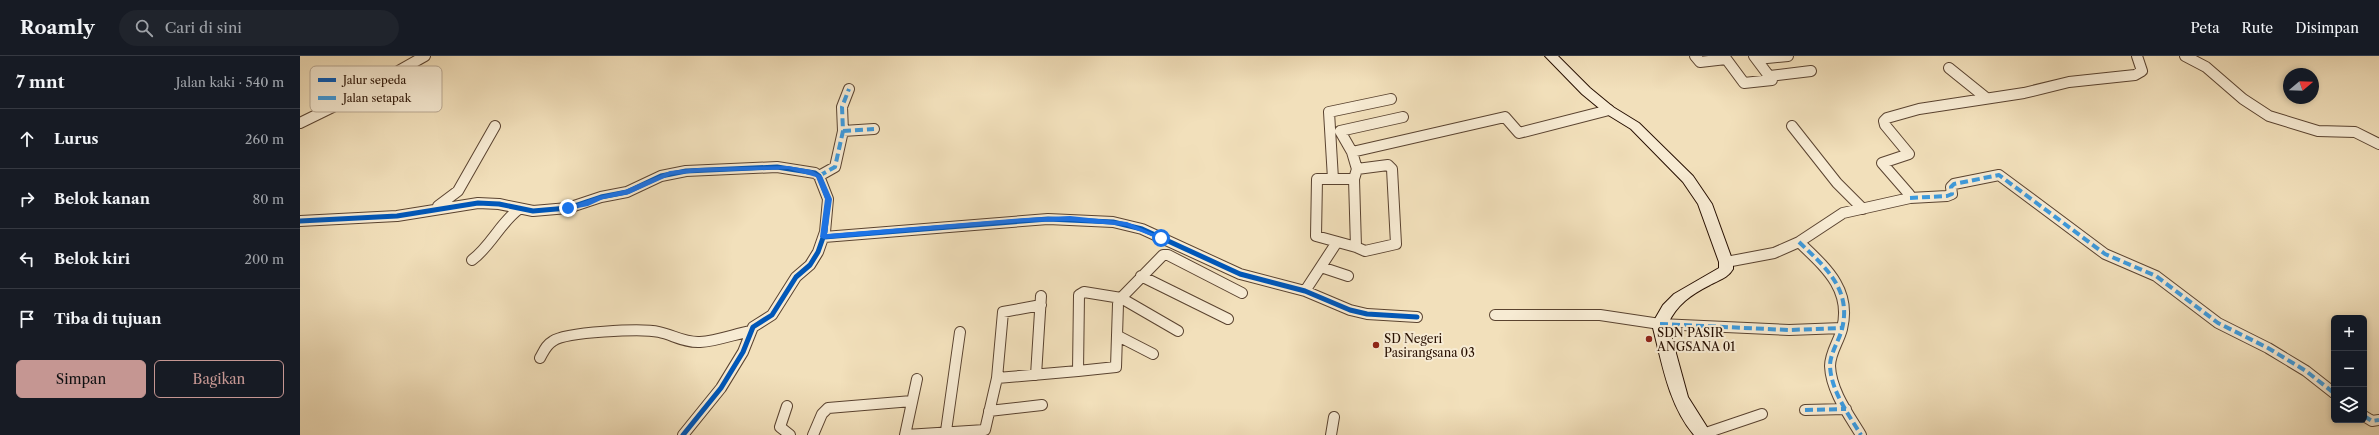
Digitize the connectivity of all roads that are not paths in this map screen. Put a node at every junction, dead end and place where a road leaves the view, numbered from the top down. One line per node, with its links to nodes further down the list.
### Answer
1 (425, 56): 9 (street)
2 (1551, 56): 16 (street)
3 (1695, 56): 7 (street)
4 (1788, 56): 8 (street)
5 (2137, 56): 14 (street)
6 (2184, 56): 26 (street)
7 (1725, 58): 12 (street)
8 (1756, 58): 12 (street)
9 (408, 66)
10 (1949, 68): 14 (street)
11 (1811, 71): 12 (street)
12 (1770, 76)
13 (848, 89): 25 (street)
14 (1985, 97): 32 (street)
15 (1391, 100): 20 (street)
16 (1609, 110): 27 (street); 42 (street)
17 (323, 112): 19 (street)
18 (1403, 117): 24 (street)
19 (300, 123)
20 (1330, 125): 24 (street); 30 (street)
21 (495, 126): 33 (street)
22 (1792, 126): 35 (street)
23 (874, 129): 25 (street)
24 (1340, 131): 27 (street)
25 (843, 132): 29 (street)
26 (2379, 144)
27 (1352, 152): 28 (street)
28 (1357, 169): 31 (street); 40 (street)
29 (819, 176): 34 (street); 37 (street)
30 (1333, 179): 31 (street); 38 (street)
31 (1354, 179): 40 (street)
32 (1910, 198): 35 (street); 64 (street)
33 (434, 209): 34 (street); 36 (street)
34 (519, 209): 41 (street)
35 (1863, 209): 39 (street)
36 (300, 221)
37 (824, 237): 46 (street); 54 (street)
38 (1337, 242): 40 (street); 43 (street)
39 (1799, 242): 42 (street); 53 (street)
40 (1356, 247)
41 (472, 260)
42 (1726, 262): 52 (street)
43 (1321, 267): 45 (street); 46 (street)
44 (1141, 276): 47 (street); 48 (street); 51 (street)
45 (1348, 276)
46 (1305, 291): 50 (street)
47 (1242, 293)
48 (1122, 298): 55 (street); 57 (street); 60 (street)
49 (1495, 315): 52 (street)
50 (1418, 316)
51 (1228, 319)
52 (1660, 324): 53 (street); 82 (street)
53 (1842, 328): 68 (street)
54 (750, 331): 59 (street); 77 (street)
55 (1178, 331)
56 (960, 332): 75 (street)
57 (1118, 336): 58 (street); 60 (street)
58 (1153, 354)
59 (540, 358)
60 (1078, 372): 61 (street)
61 (1036, 374): 62 (street); 62 (street)
62 (997, 378): 70 (street)
63 (917, 379): 65 (street)
64 (2331, 391)
65 (912, 401): 79 (street); 80 (street)
66 (1042, 405): 70 (street)
67 (787, 406): 78 (street)
68 (1846, 409): 69 (street); 83 (street)
69 (1805, 410)
70 (989, 411): 76 (street)
71 (1762, 414): 82 (street)
72 (1334, 417): 81 (street)
73 (2367, 418): 74 (street)
74 (2379, 420)
75 (946, 431): 76 (street); 80 (street)
76 (985, 432)
77 (682, 435)
78 (790, 435)
79 (813, 435)
80 (906, 435)
81 (1331, 435)
82 (1703, 435)
83 (1861, 435)

